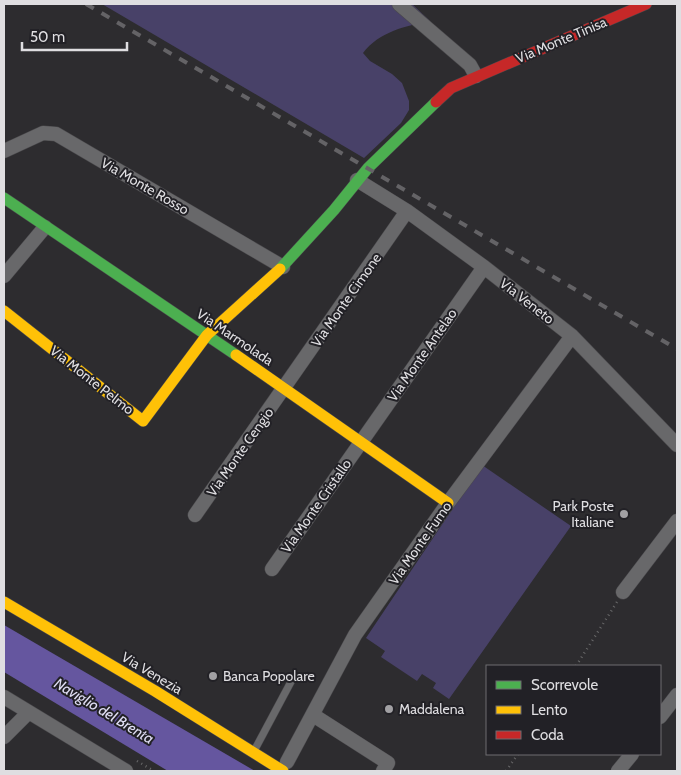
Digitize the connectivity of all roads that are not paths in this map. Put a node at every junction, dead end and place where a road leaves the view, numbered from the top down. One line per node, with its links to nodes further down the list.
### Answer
1 (399, 4): 3 (street)
2 (646, 4): 3 (street, Via Monte Tinisa)
3 (476, 76): 5 (street, Via Monte Tinisa)
4 (4, 150): 9 (street, Via Monte Rosso)
5 (357, 180): 7 (street, Via Veneto); 9 (street)
6 (4, 198): 8 (street, Via Marmolada)
7 (407, 211): 10 (street, Via Veneto); 15 (street, Via Monte Cimone)
8 (45, 227): 11 (street); 13 (street, Via Marmolada)
9 (282, 267): 13 (street)
10 (484, 267): 14 (street, Via Veneto); 16 (street, Via Monte Antelao)
11 (4, 276)
12 (4, 311): 13 (street, Via Monte Pelmo)
13 (206, 335): 15 (street, Via Marmolada)
14 (572, 336): 17 (street, Via Veneto); 18 (street, Via Monte Fumo)
15 (284, 388): 16 (street, Via Marmolada); 19 (street, Via Monte Cengio)
16 (360, 443): 18 (street, Via Marmolada); 21 (street, Via Monte Cristallo)
17 (677, 446)
18 (448, 503): 27 (street, Via Monte Fumo)
19 (195, 515)
20 (677, 521): 22 (street)
21 (272, 569)
22 (623, 592)
23 (4, 602): 31 (street, Via Venezia)
24 (293, 678): 31 (lane)
25 (677, 695): 29 (street)
26 (4, 697): 28 (street)
27 (315, 711): 33 (street, Via Monte Fumo); 35 (street)
28 (29, 712): 30 (street); 34 (street)
29 (661, 717)
30 (4, 737)
31 (253, 752): 33 (street, Via Venezia)
32 (631, 755): 36 (street)
33 (285, 767)
34 (126, 771)
35 (383, 771)
36 (618, 771)

